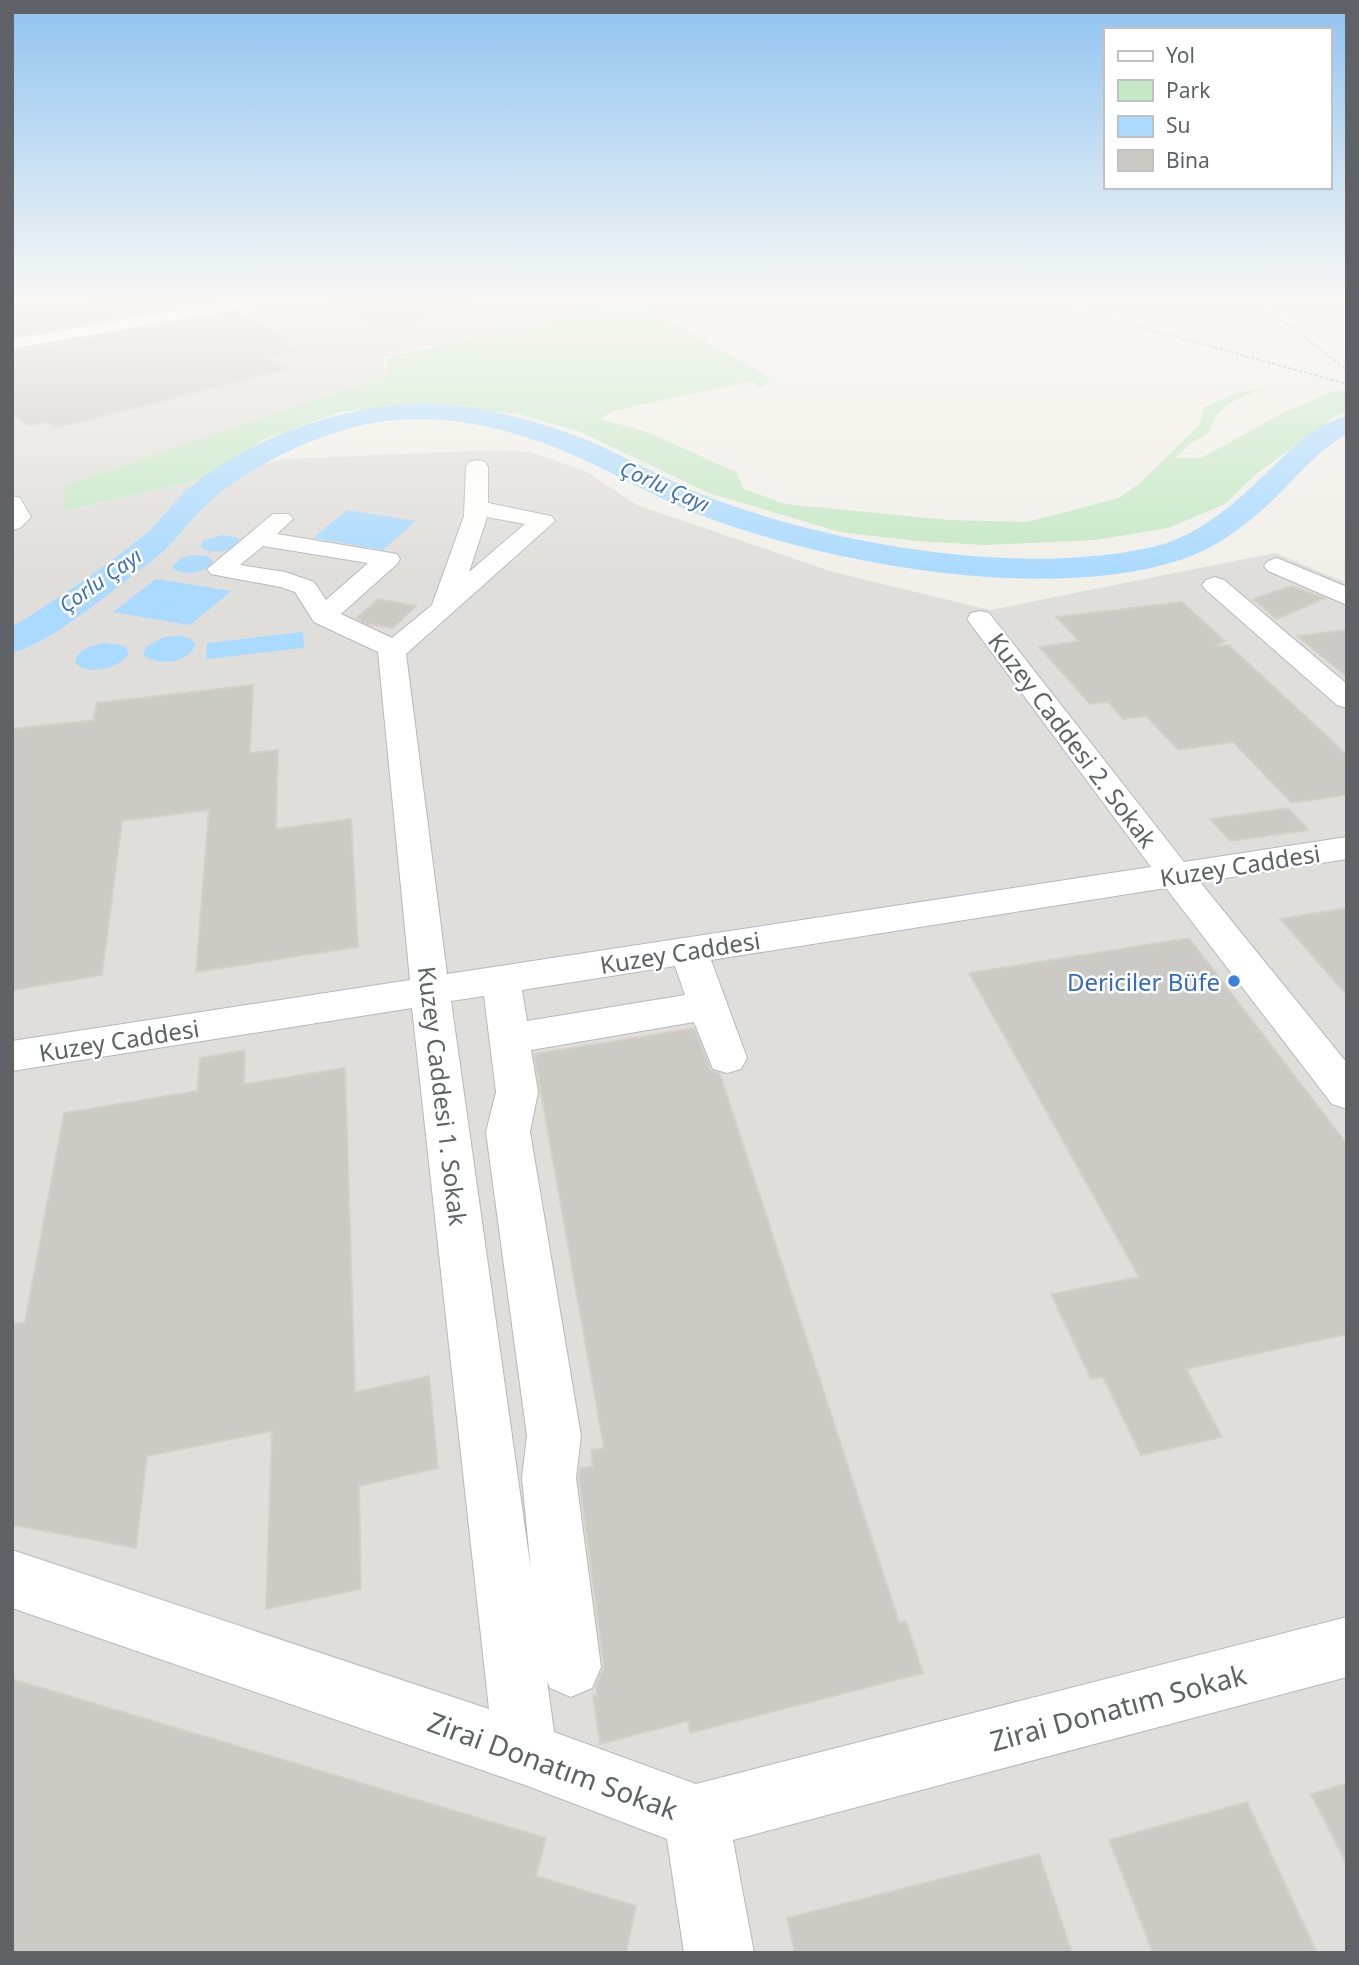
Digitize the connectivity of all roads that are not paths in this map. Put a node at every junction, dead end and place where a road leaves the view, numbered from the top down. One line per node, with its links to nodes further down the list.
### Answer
1 (477, 467): 3 (street)
2 (12, 503): 5 (street)
3 (477, 508): 10 (street); 10 (street)
4 (281, 519): 6 (street)
5 (12, 523)
6 (258, 538): 11 (street); 11 (street)
7 (1277, 566): 9 (street)
8 (1214, 584): 14 (street)
9 (1347, 597)
10 (444, 608): 13 (street)
11 (323, 616): 13 (street)
12 (980, 619): 16 (street, Kuzey Caddesi 2. Sokak)
13 (395, 649): 19 (street, Kuzey Caddesi 1. Sokak)
14 (1347, 699)
15 (1347, 848): 16 (street, Kuzey Caddesi)
16 (1175, 875): 17 (street, Kuzey Caddesi); 24 (street, Kuzey Caddesi 2. Sokak)
17 (689, 951): 18 (street, Kuzey Caddesi); 20 (street)
18 (502, 980): 19 (street, Kuzey Caddesi); 21 (street)
19 (430, 991): 22 (street, Kuzey Caddesi); 28 (street, Kuzey Caddesi 1. Sokak)
20 (708, 1005): 21 (street); 23 (street)
21 (510, 1039): 27 (street)
22 (12, 1056)
23 (727, 1058)
24 (1347, 1093)
25 (12, 1579): 28 (street, Zirai Donatım Sokak)
26 (1347, 1647): 29 (street, Zirai Donatım Sokak)
27 (571, 1667)
28 (525, 1753): 29 (street, Zirai Donatım Sokak)
29 (696, 1817): 30 (street)
30 (719, 1953)

